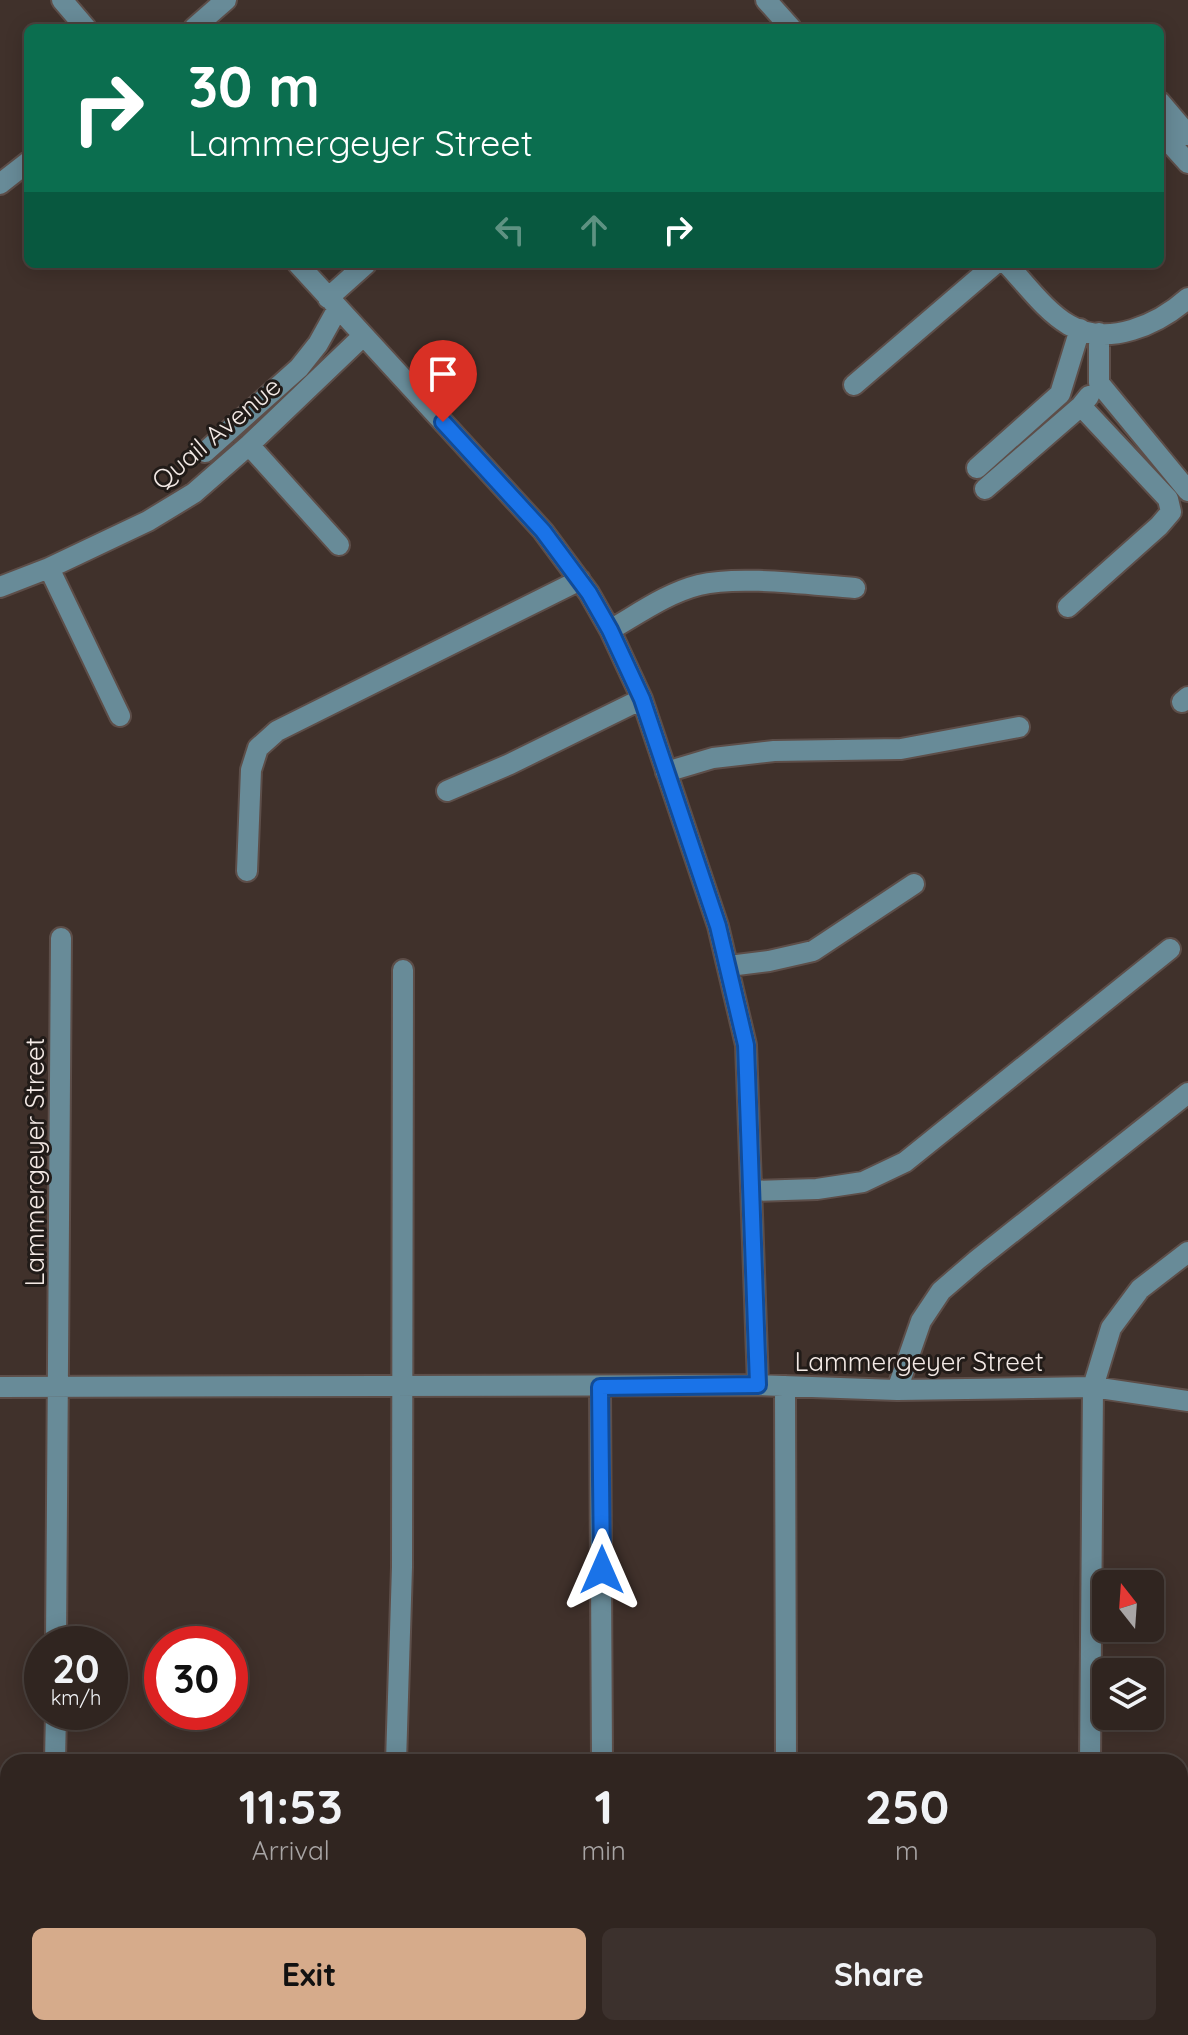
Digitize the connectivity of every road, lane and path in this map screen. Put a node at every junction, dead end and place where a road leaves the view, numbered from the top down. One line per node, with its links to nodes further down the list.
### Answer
1 (62, 0): 4 (street)
2 (226, 0): 5 (street)
3 (766, 0): 6 (street)
4 (83, 24)
5 (199, 24)
6 (787, 24)
7 (1164, 107): 8 (street)
8 (1188, 135)
9 (1164, 136): 10 (street)
10 (1188, 163)
11 (24, 165): 12 (street)
12 (0, 184)
13 (302, 268): 18 (street)
14 (363, 268): 18 (street)
15 (990, 268): 22 (street)
16 (1011, 268): 19 (street)
17 (1188, 298): 19 (street)
18 (333, 303): 20 (street); 25 (street)
19 (1090, 331): 21 (street); 26 (street)
20 (363, 336): 24 (street, Quail Avenue); 31 (street)
21 (1099, 383): 23 (street); 28 (street)
22 (854, 385)
23 (1081, 406): 27 (street); 34 (street)
24 (249, 445): 29 (street); 30 (street, Quail Avenue)
25 (205, 452)
26 (977, 468)
27 (985, 489)
28 (1188, 491)
29 (339, 545)
30 (49, 568): 32 (street, Quail Avenue); 37 (street)
31 (580, 580): 35 (street); 41 (street)
32 (0, 587)
33 (855, 588): 35 (street)
34 (1068, 607)
35 (610, 630): 36 (street)
36 (642, 699): 39 (street); 40 (street)
37 (120, 716)
38 (1019, 727): 39 (street)
39 (666, 772): 45 (street)
40 (447, 791)
41 (247, 871)
42 (914, 884): 45 (street)
43 (61, 938): 53 (street, Lammergeyer Street)
44 (1170, 949): 48 (street)
45 (729, 966): 48 (street)
46 (403, 970): 54 (street)
47 (1188, 1093): 57 (street)
48 (751, 1191): 50 (street)
49 (1188, 1252): 56 (street)
50 (758, 1385): 51 (street, Lammergeyer Street); 55 (street, Lammergeyer Street)
51 (785, 1386): 57 (street, Lammergeyer Street); 64 (street)
52 (0, 1387): 53 (street, Lammergeyer Street)
53 (59, 1387): 54 (street, Lammergeyer Street); 59 (street, Lammergeyer Street)
54 (401, 1387): 55 (street, Lammergeyer Street); 62 (street)
55 (600, 1387): 63 (street)
56 (1093, 1387): 57 (street, Lammergeyer Street); 58 (street, Lammergeyer Street); 65 (street)
57 (897, 1390)
58 (1188, 1401)
59 (56, 1626)
60 (56, 1730): 61 (street)
61 (55, 1754)
62 (396, 1754)
63 (602, 1754)
64 (786, 1754)
65 (1090, 1754)

